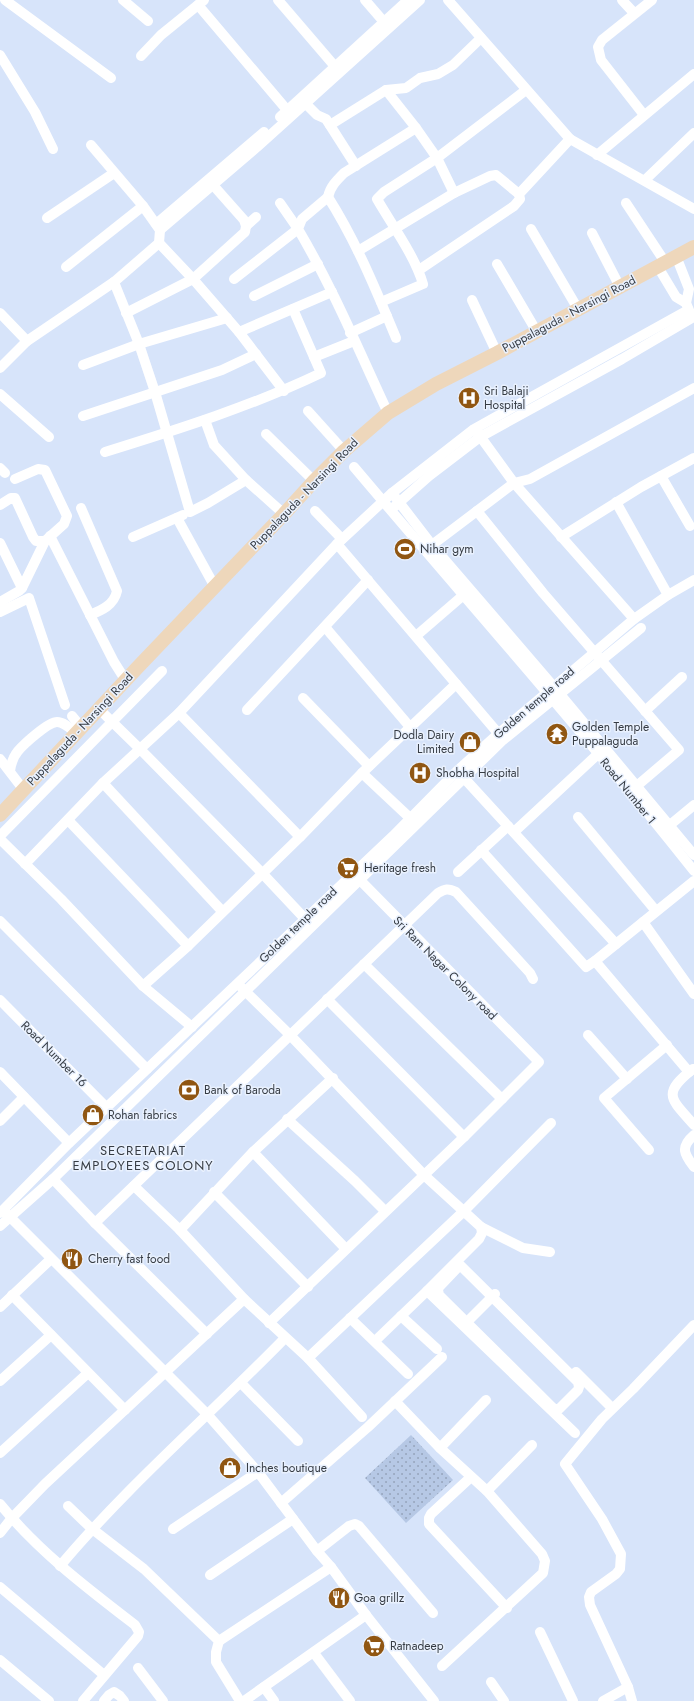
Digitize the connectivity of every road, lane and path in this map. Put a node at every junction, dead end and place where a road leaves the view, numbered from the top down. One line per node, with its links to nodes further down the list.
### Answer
1 (5, 0): 19 (street)
2 (123, 0): 12 (street)
3 (278, 0): 17 (street)
4 (365, 0): 13 (street)
5 (408, 0): 13 (street)
6 (420, 0): 17 (street)
7 (448, 0): 14 (street)
8 (622, 0): 11 (street)
9 (652, 0): 11 (street)
10 (201, 3): 16 (street); 23 (street)
11 (634, 13): 24 (street)
12 (148, 21)
13 (384, 22): 17 (street)
14 (481, 38): 20 (street); 21 (street)
15 (0, 55): 30 (street)
16 (141, 56)
17 (337, 69): 22 (street)
18 (694, 74): 24 (street)
19 (111, 78)
20 (386, 90): 25 (street); 26 (street)
21 (526, 90): 28 (street); 32 (street)
22 (302, 101): 23 (street); 25 (street); 36 (street)
23 (287, 110): 47 (street)
24 (644, 115): 31 (street)
25 (330, 125): 33 (street)
26 (416, 128): 32 (street); 33 (street)
27 (694, 133): 35 (street)
28 (570, 139): 31 (street); 38 (street)
29 (91, 145): 34 (street)
30 (53, 149)
31 (597, 155): 35 (street)
32 (437, 158): 37 (street); 50 (street)
33 (356, 166): 39 (street)
34 (114, 173): 42 (street); 45 (street)
35 (645, 180): 43 (street)
36 (213, 185): 46 (street); 47 (street)
37 (454, 193): 38 (street); 50 (street)
38 (519, 194): 59 (street)
39 (328, 197): 48 (street); 54 (street)
40 (280, 203): 48 (street)
41 (626, 203): 55 (street)
42 (143, 206): 47 (street); 58 (street)
43 (694, 209)
44 (256, 217): 46 (street)
45 (47, 218)
46 (246, 226): 60 (street)
47 (158, 227): 52 (street)
48 (298, 229): 56 (street); 61 (street)
49 (531, 229): 69 (street)
50 (395, 230): 54 (street); 59 (street)
51 (592, 234): 63 (street)
52 (159, 243): 60 (street); 62 (street)
53 (694, 247): 55 (street, Puppalaguda - Narsingi Road)
54 (358, 251): 67 (street)
55 (666, 262): 63 (street, Puppalaguda - Narsingi Road); 72 (street); 72 (street)
56 (318, 264): 64 (street); 65 (street)
57 (497, 264): 76 (street)
58 (66, 267)
59 (419, 270): 67 (street)
60 (194, 279): 70 (street); 74 (street)
61 (234, 279)
62 (114, 282): 70 (street); 79 (street)
63 (620, 287): 69 (street, Puppalaguda - Narsingi Road)
64 (332, 292): 68 (street); 77 (street)
65 (254, 296)
66 (472, 300): 81 (street)
67 (381, 302): 73 (street)
68 (293, 309): 75 (street); 83 (street)
69 (578, 310): 76 (street, Puppalaguda - Narsingi Road)
70 (126, 312): 80 (street)
71 (0, 313): 79 (street)
72 (690, 313): 95 (street)
73 (387, 316): 77 (street); 78 (street)
74 (227, 318): 75 (street); 80 (street)
75 (239, 332): 82 (street)
76 (537, 332): 81 (street, Puppalaguda - Narsingi Road)
77 (352, 337): 83 (street); 91 (street)
78 (396, 338)
79 (27, 341): 85 (street)
80 (139, 344): 84 (street); 88 (street)
81 (497, 353): 91 (street, Puppalaguda - Narsingi Road)
82 (256, 354): 87 (street); 88 (street)
83 (314, 357): 87 (street)
84 (83, 365)
85 (0, 368)
86 (694, 388): 106 (street)
87 (284, 391): 93 (street)
88 (155, 392): 92 (street); 94 (street)
89 (0, 394): 97 (street)
90 (308, 411): 99 (street)
91 (388, 413): 99 (street, Puppalaguda - Narsingi Road)
92 (83, 416)
93 (205, 420): 94 (street); 104 (street)
94 (166, 433): 98 (street); 116 (street)
95 (477, 433): 106 (street); 107 (street); 110 (street)
96 (266, 434): 105 (street)
97 (49, 437)
98 (105, 452)
99 (344, 452): 105 (street, Puppalaguda - Narsingi Road)
100 (694, 458): 102 (street)
101 (354, 467): 108 (street)
102 (661, 476): 109 (street); 119 (street)
103 (15, 479): 122 (street)
104 (246, 480): 116 (street); 117 (street)
105 (314, 481): 117 (street, Puppalaguda - Narsingi Road)
106 (514, 483): 115 (street); 121 (street)
107 (392, 493): 108 (street); 110 (street)
108 (383, 501): 114 (street); 123 (street)
109 (616, 502): 121 (street); 131 (street)
110 (399, 503): 114 (street); 125 (street)
111 (0, 505): 122 (street)
112 (81, 508): 134 (street)
113 (315, 511): 123 (street)
114 (390, 511): 125 (street)
115 (477, 511): 125 (street); 139 (street)
116 (190, 512): 118 (street)
117 (284, 514): 128 (street, Puppalaguda - Narsingi Road)
118 (177, 518): 120 (street); 128 (street)
119 (690, 526)
120 (133, 537)
121 (561, 537): 135 (street)
122 (48, 538): 129 (street); 134 (street)
123 (340, 542): 126 (street); 151 (street)
124 (0, 543): 129 (street)
125 (428, 548): 130 (street)
126 (368, 580): 136 (street); 138 (street)
127 (694, 580): 131 (street, Golden temple road)
128 (215, 587): 143 (street, Puppalaguda - Narsingi Road)
129 (22, 588): 132 (street)
130 (467, 592): 138 (street); 145 (street)
131 (668, 594): 135 (street, Golden temple road)
132 (0, 602)
133 (0, 612): 147 (street)
134 (90, 616): 143 (street)
135 (634, 619): 139 (street, Golden temple road)
136 (325, 627): 149 (street); 154 (street)
137 (642, 628): 140 (street, Golden temple road)
138 (416, 636): 144 (street)
139 (594, 652): 140 (street); 145 (street, Golden temple road)
140 (602, 661): 145 (street, Golden temple road); 150 (street)
141 (162, 670): 152 (street)
142 (682, 677): 150 (street)
143 (126, 681): 148 (street, Puppalaguda - Narsingi Road)
144 (456, 684): 154 (street); 155 (street)
145 (554, 693): 155 (street, Golden temple road); 157 (street, Road Number 1); 163 (street, Road Number 1)
146 (303, 698): 159 (street)
147 (65, 705)
148 (98, 708): 152 (street); 153 (street, Puppalaguda - Narsingi Road)
149 (247, 710)
150 (645, 711): 163 (street)
151 (179, 713): 156 (street); 172 (street)
152 (112, 722): 156 (street); 173 (street)
153 (76, 725): 160 (street); 164 (street, Puppalaguda - Narsingi Road)
154 (410, 727): 159 (street)
155 (501, 737): 161 (street, Golden temple road); 169 (street, Golden temple road)
156 (141, 750): 162 (street); 181 (street)
157 (598, 754): 163 (street, Road Number 1); 171 (street)
158 (0, 758): 160 (street)
159 (366, 769): 169 (street); 172 (street)
160 (10, 771): 164 (street)
161 (464, 778): 169 (street, Golden temple road); 171 (street)
162 (103, 783): 168 (street); 184 (street)
163 (633, 789): 170 (street, Road Number 1)
164 (23, 790): 166 (street, Puppalaguda - Narsingi Road)
165 (694, 805): 170 (street)
166 (0, 815)
167 (578, 818): 185 (street)
168 (68, 820): 177 (street); 192 (street)
169 (407, 825): 174 (street, Golden temple road)
170 (665, 828): 176 (street, Road Number 1); 178 (street, Road Number 1)
171 (511, 829): 175 (street); 191 (street)
172 (300, 837): 181 (street)
173 (0, 838): 177 (street)
174 (396, 838): 179 (street, Golden temple road); 182 (street, Golden temple road)
175 (481, 850): 180 (street); 193 (street)
176 (694, 854)
177 (25, 864): 197 (street)
178 (694, 871)
179 (353, 872): 182 (street, Sri Ram Nagar Colony road); 186 (street, Golden temple road)
180 (458, 872)
181 (262, 873): 184 (street); 186 (street)
182 (360, 880): 189 (street, Sri Ram Nagar Colony road); 190 (street, Golden temple road)
183 (694, 881): 185 (street)
184 (222, 911): 192 (street)
185 (656, 911): 188 (street)
186 (304, 918): 190 (street); 196 (street, Golden temple road)
187 (0, 921): 206 (street)
188 (643, 922): 191 (street); 199 (street)
189 (403, 925): 194 (street); 195 (street); 212 (street, Sri Ram Nagar Colony road)
190 (312, 927): 198 (street, Golden temple road)
191 (616, 944): 193 (street)
192 (188, 946): 197 (street)
193 (595, 961): 205 (street)
194 (364, 964): 200 (street); 212 (street)
195 (533, 979)
196 (238, 984): 198 (street); 202 (street, Golden temple road)
197 (143, 986): 202 (street)
198 (245, 992): 203 (street); 225 (street, Golden temple road)
199 (694, 994)
200 (327, 999): 203 (street); 219 (street)
201 (0, 1000): 213 (street, Road Number 16)
202 (192, 1028): 206 (street, Golden temple road)
203 (290, 1035): 209 (street); 226 (street)
204 (588, 1035): 210 (street)
205 (667, 1045): 207 (street); 210 (street)
206 (147, 1069): 213 (street, Golden temple road)
207 (691, 1070): 217 (street)
208 (0, 1072): 211 (street)
209 (333, 1078): 214 (street); 224 (street)
210 (627, 1079): 221 (street)
211 (24, 1097): 215 (street); 220 (street)
212 (502, 1099): 219 (street)
213 (107, 1108): 220 (street, Golden temple road)
214 (288, 1119): 222 (street); 228 (street)
215 (0, 1121)
216 (551, 1123): 229 (street)
217 (694, 1124)
218 (694, 1135): 223 (street)
219 (464, 1137): 224 (street)
220 (69, 1143): 230 (street, Golden temple road)
221 (649, 1150)
222 (253, 1152): 227 (street); 235 (street)
223 (694, 1167)
224 (424, 1175): 228 (street); 229 (street)
225 (53, 1179): 230 (street, Golden temple road); 231 (street)
226 (134, 1186): 231 (street); 234 (street)
227 (214, 1192): 234 (street); 239 (street)
228 (385, 1211): 235 (street)
229 (464, 1211): 233 (street); 246 (street)
230 (4, 1214): 232 (street, Golden temple road); 237 (street)
231 (95, 1223): 251 (street)
232 (0, 1226)
233 (481, 1227): 236 (street); 238 (street)
234 (180, 1230): 243 (street)
235 (346, 1249): 239 (street)
236 (550, 1252)
237 (52, 1259): 241 (street); 257 (street)
238 (461, 1262): 240 (street); 242 (street); 247 (street)
239 (308, 1287): 248 (street)
240 (428, 1291): 245 (street); 267 (street)
241 (12, 1295): 244 (street); 252 (street)
242 (493, 1295): 247 (street); 250 (street)
243 (244, 1299): 248 (street); 251 (street)
244 (0, 1307)
245 (401, 1316): 254 (street); 262 (street)
246 (350, 1318): 254 (street); 255 (street)
247 (466, 1322): 250 (street)
248 (269, 1323): 253 (street)
249 (694, 1325): 263 (street)
250 (525, 1327): 263 (street)
251 (207, 1334): 257 (street)
252 (51, 1335): 256 (street); 259 (street)
253 (285, 1338): 255 (street); 260 (street)
254 (375, 1341): 258 (street)
255 (308, 1358): 266 (street)
256 (88, 1373): 264 (street); 271 (street)
257 (165, 1373): 264 (street); 265 (street)
258 (408, 1374)
259 (0, 1381)
260 (241, 1383): 265 (street); 268 (street)
261 (486, 1400): 270 (street)
262 (395, 1401): 270 (street); 275 (street)
263 (612, 1408): 300 (street)
264 (125, 1410): 279 (street)
265 (208, 1414): 272 (street); 280 (street)
266 (362, 1417)
267 (575, 1433)
268 (298, 1441)
269 (532, 1445): 274 (street)
270 (440, 1448): 273 (street)
271 (0, 1453)
272 (258, 1472): 275 (street); 281 (street)
273 (471, 1477): 274 (street); 288 (street)
274 (487, 1491): 288 (street)
275 (281, 1503): 278 (street)
276 (0, 1504): 279 (street)
277 (68, 1506): 280 (street)
278 (293, 1518): 283 (street); 286 (street)
279 (11, 1519): 282 (street); 284 (street)
280 (91, 1528): 284 (street); 292 (street)
281 (173, 1529)
282 (0, 1532)
283 (317, 1551): 285 (street); 289 (street)
284 (60, 1566): 297 (street)
285 (331, 1567): 290 (street); 292 (street)
286 (210, 1575)
287 (0, 1587): 297 (street)
288 (507, 1608): 295 (street)
289 (433, 1613)
290 (366, 1615): 293 (street); 310 (street)
291 (540, 1632): 312 (street)
292 (219, 1641): 306 (street)
293 (314, 1653): 299 (street); 309 (street)
294 (0, 1660): 301 (street)
295 (442, 1666)
296 (138, 1668): 305 (street)
297 (104, 1675): 302 (street)
298 (491, 1682): 311 (street)
299 (264, 1687): 307 (street); 308 (street)
300 (628, 1687): 313 (street); 314 (street)
301 (49, 1701)
302 (83, 1701)
303 (104, 1701): 304 (street)
304 (124, 1701)
305 (163, 1701)
306 (240, 1701)
307 (244, 1701)
308 (274, 1701)
309 (350, 1701)
310 (434, 1701)
311 (504, 1701)
312 (572, 1701)
313 (603, 1701)
314 (632, 1701)

